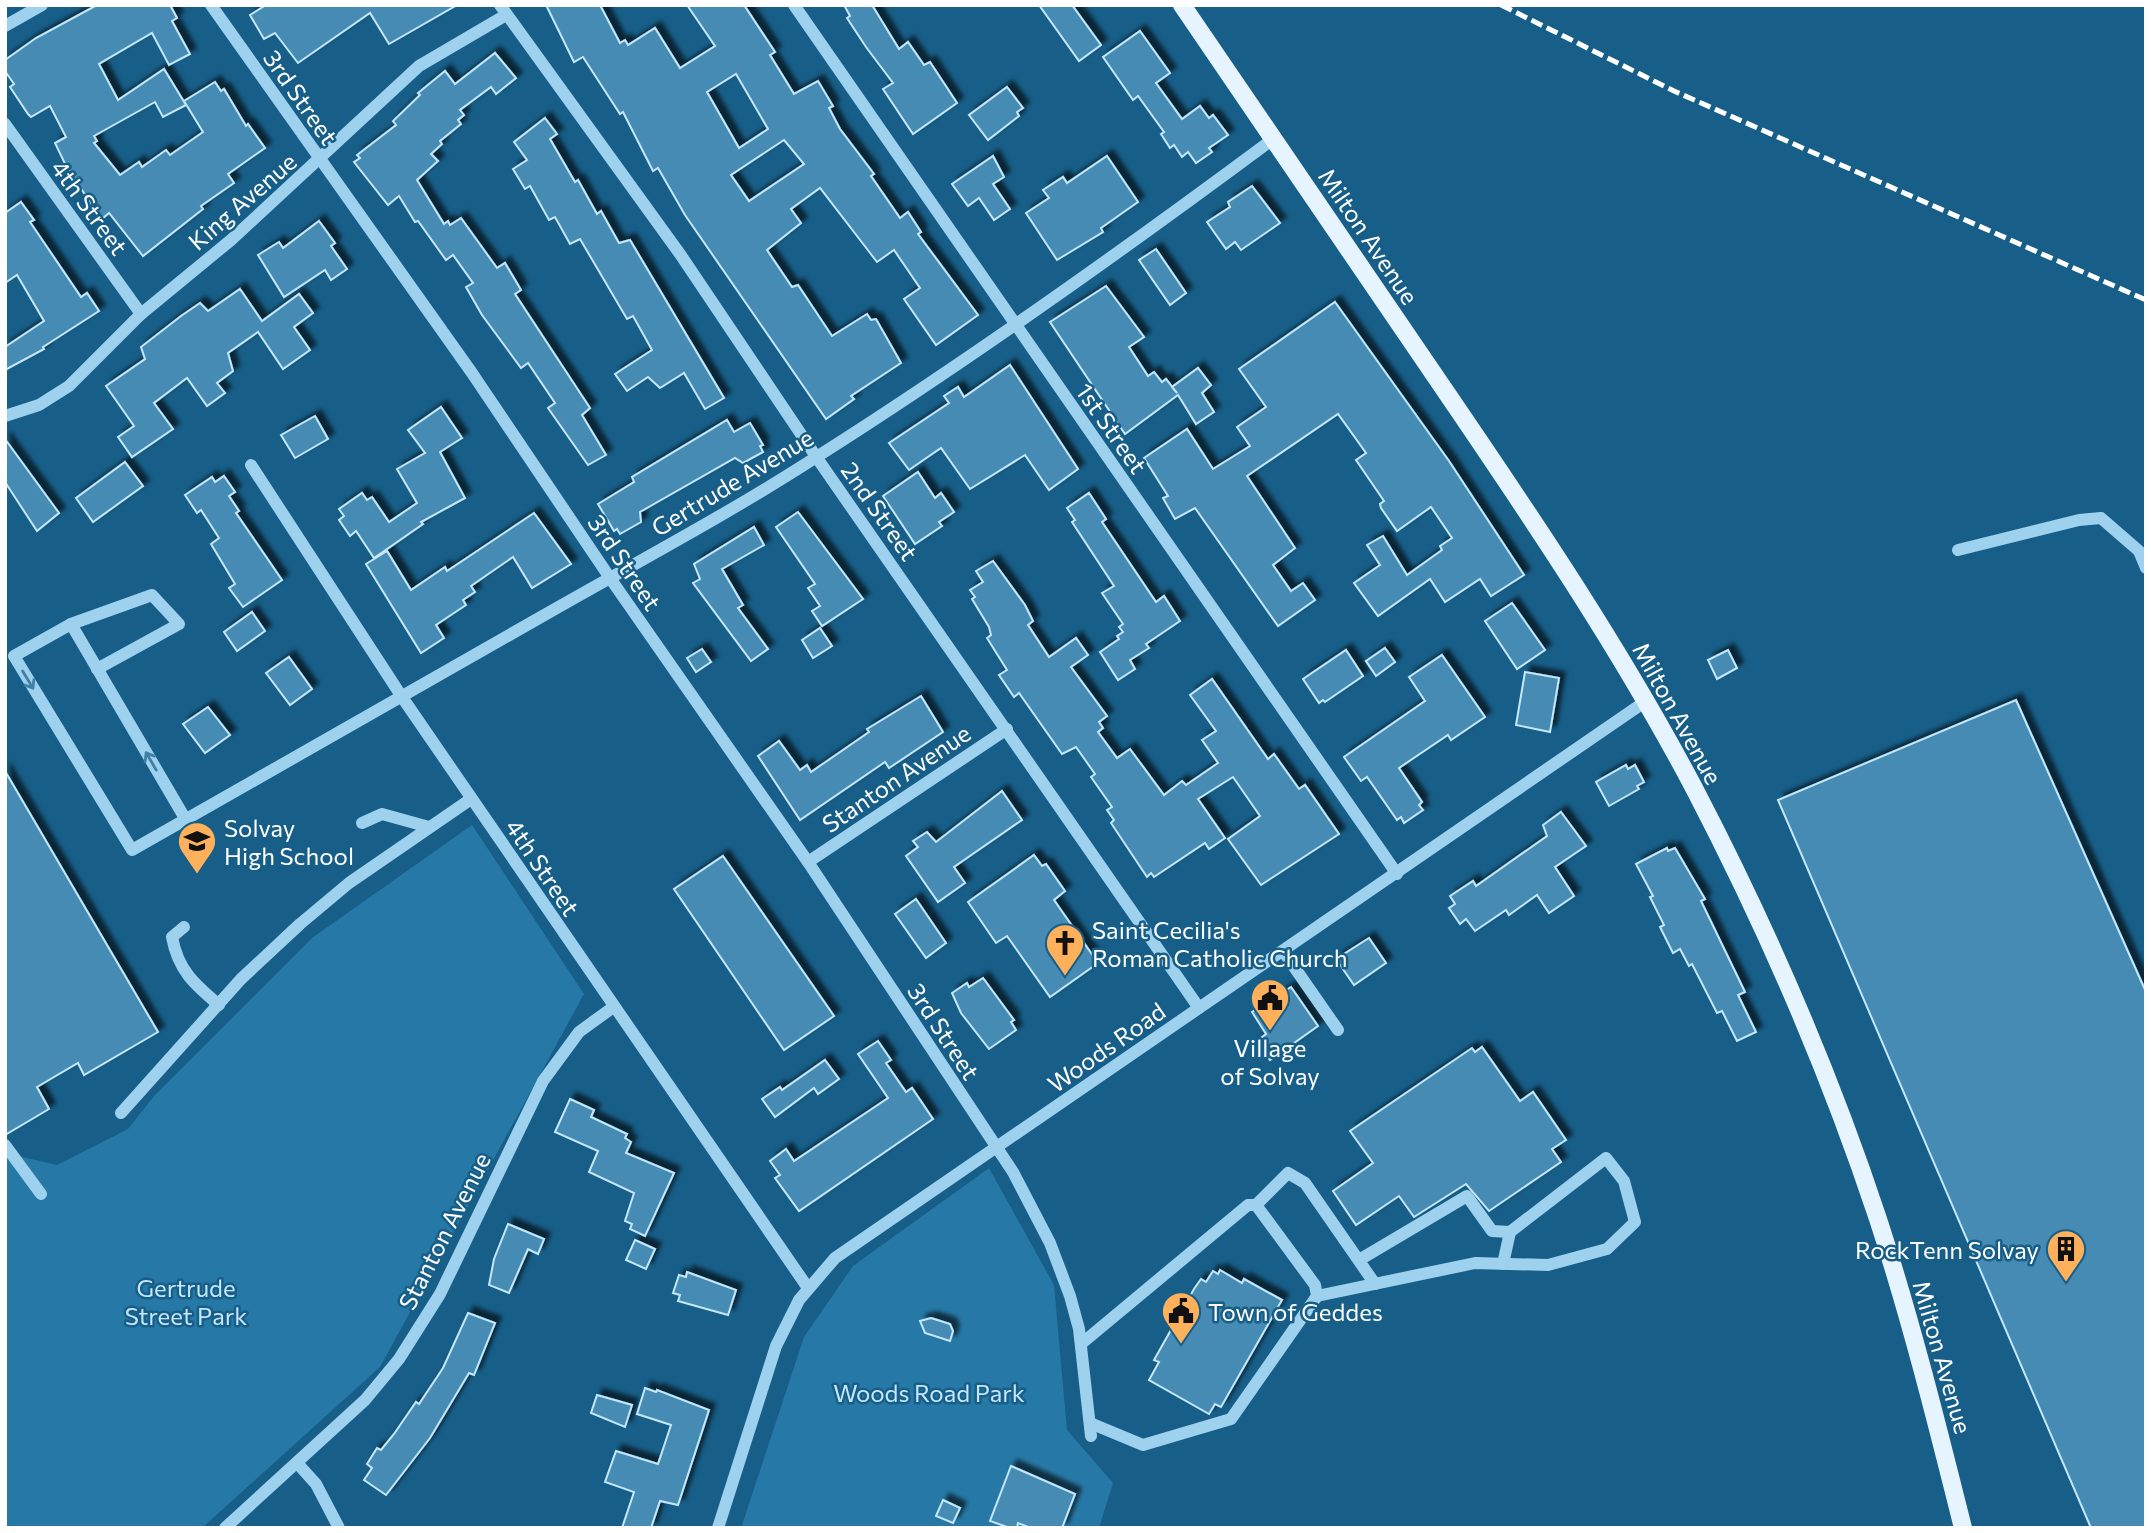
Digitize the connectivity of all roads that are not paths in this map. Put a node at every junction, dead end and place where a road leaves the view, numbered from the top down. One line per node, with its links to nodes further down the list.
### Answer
1 (43, 5): 6 (street)
2 (211, 5): 9 (street, 3rd Street)
3 (794, 5): 11 (street, 1st Street)
4 (1182, 5): 8 (main road, Milton Avenue)
5 (503, 10): 9 (street, King Avenue); 13 (street, 2nd Street)
6 (5, 26)
7 (5, 124): 10 (street, 4th Street)
8 (1273, 139): 11 (street, Gertrude Avenue); 21 (main road, Milton Avenue)
9 (320, 160): 10 (street, King Avenue); 17 (street, 3rd Street)
10 (141, 313): 12 (street, King Avenue)
11 (1016, 324): 13 (street, Gertrude Avenue); 28 (street, 1st Street)
12 (5, 416)
13 (817, 458): 17 (street, Gertrude Avenue); 22 (street, 2nd Street)
14 (251, 465): 20 (street, 4th Street)
15 (1958, 550): 16 (street)
16 (2146, 568)
17 (610, 578): 20 (street, Gertrude Avenue); 27 (street, 3rd Street)
18 (71, 624): 19 (street); 19 (street); 24 (street, Gertrude Avenue, one-way to 24)
19 (97, 669): 24 (street, one-way to 19)
20 (402, 697): 23 (street, 4th Street); 24 (street, Gertrude Avenue)
21 (1646, 701): 28 (street, Woods Road); 51 (main road, Milton Avenue)
22 (1007, 729): 27 (street, Stanton Avenue); 33 (street, 2nd Street)
23 (471, 799): 26 (street); 32 (street, 4th Street)
24 (186, 820)
25 (362, 823): 26 (street)
26 (429, 828): 31 (street)
27 (808, 862): 37 (street, 3rd Street)
28 (1397, 874): 30 (street, Woods Road)
29 (184, 927): 31 (street)
30 (1283, 951): 33 (street, Woods Road); 34 (street)
31 (219, 1005): 35 (street)
32 (612, 1008): 44 (street, 4th Street); 47 (street, Stanton Avenue)
33 (1199, 1008): 37 (street, Woods Road)
34 (1338, 1030)
35 (121, 1113)
36 (5, 1145): 38 (street)
37 (996, 1148): 44 (street, Woods Road); 46 (street, 3rd Street)
38 (41, 1194)
39 (1256, 1205): 41 (street); 45 (street); 46 (street)
40 (1510, 1232): 41 (street); 42 (street); 42 (street)
41 (1359, 1260): 43 (street)
42 (1503, 1264): 43 (street)
43 (1375, 1284): 45 (street)
44 (808, 1288): 50 (street, Woods Road)
45 (1317, 1296): 46 (street, 3rd Street)
46 (1081, 1344)
47 (298, 1464): 48 (street, Stanton Avenue); 49 (street)
48 (225, 1528)
49 (339, 1528)
50 (718, 1528)
51 (1963, 1528)

